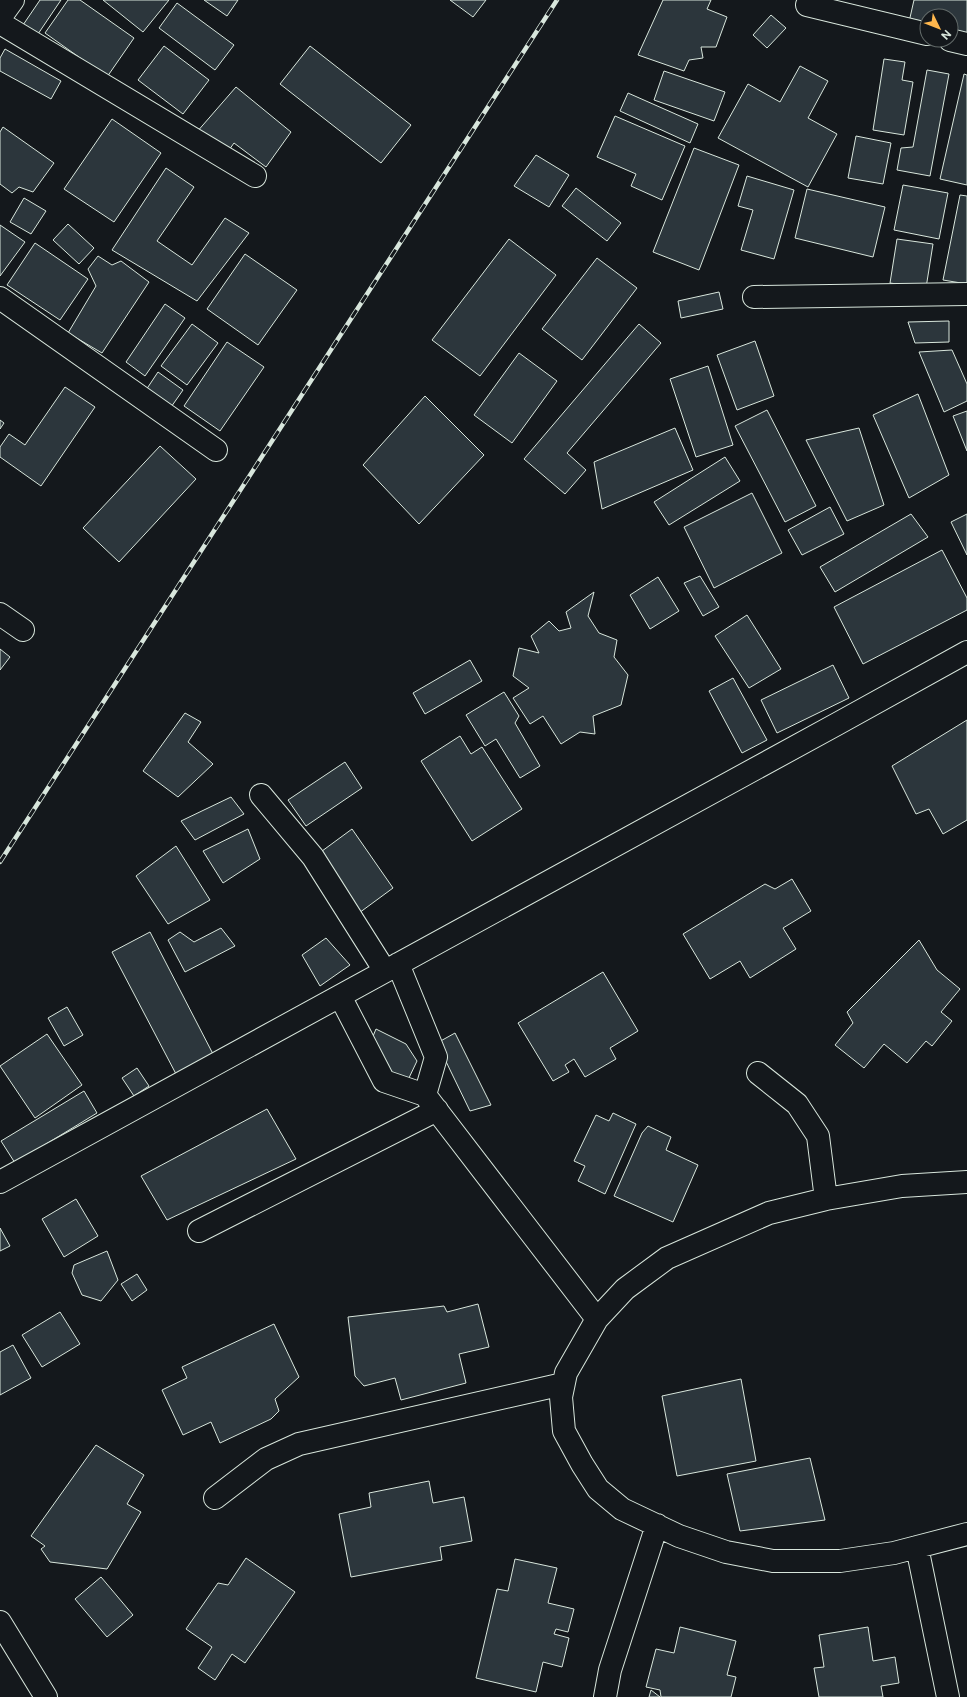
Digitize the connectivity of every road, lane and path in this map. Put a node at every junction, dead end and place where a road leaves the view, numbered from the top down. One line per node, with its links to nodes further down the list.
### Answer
1 (13, 0): 3 (street)
2 (807, 5): 5 (street)
3 (0, 18)
4 (0, 23): 6 (street)
5 (919, 32)
6 (255, 176)
7 (967, 294): 8 (street)
8 (754, 297)
9 (0, 298): 10 (street)
10 (216, 450)
11 (0, 614): 12 (street)
12 (23, 630)
13 (967, 652): 15 (street)
14 (261, 795): 15 (street)
15 (391, 967): 16 (street); 18 (street)
16 (340, 996): 18 (street); 19 (street)
17 (758, 1073): 21 (street)
18 (431, 1103): 22 (street); 23 (street)
19 (0, 1182)
20 (967, 1182): 21 (street)
21 (826, 1199): 23 (street)
22 (199, 1231)
23 (597, 1318): 24 (street)
24 (563, 1384): 25 (street); 26 (street)
25 (215, 1498)
26 (657, 1525): 28 (street); 31 (street)
27 (967, 1534): 28 (street)
28 (917, 1547): 32 (street)
29 (0, 1622): 30 (street)
30 (46, 1697)
31 (605, 1697)
32 (948, 1697)

